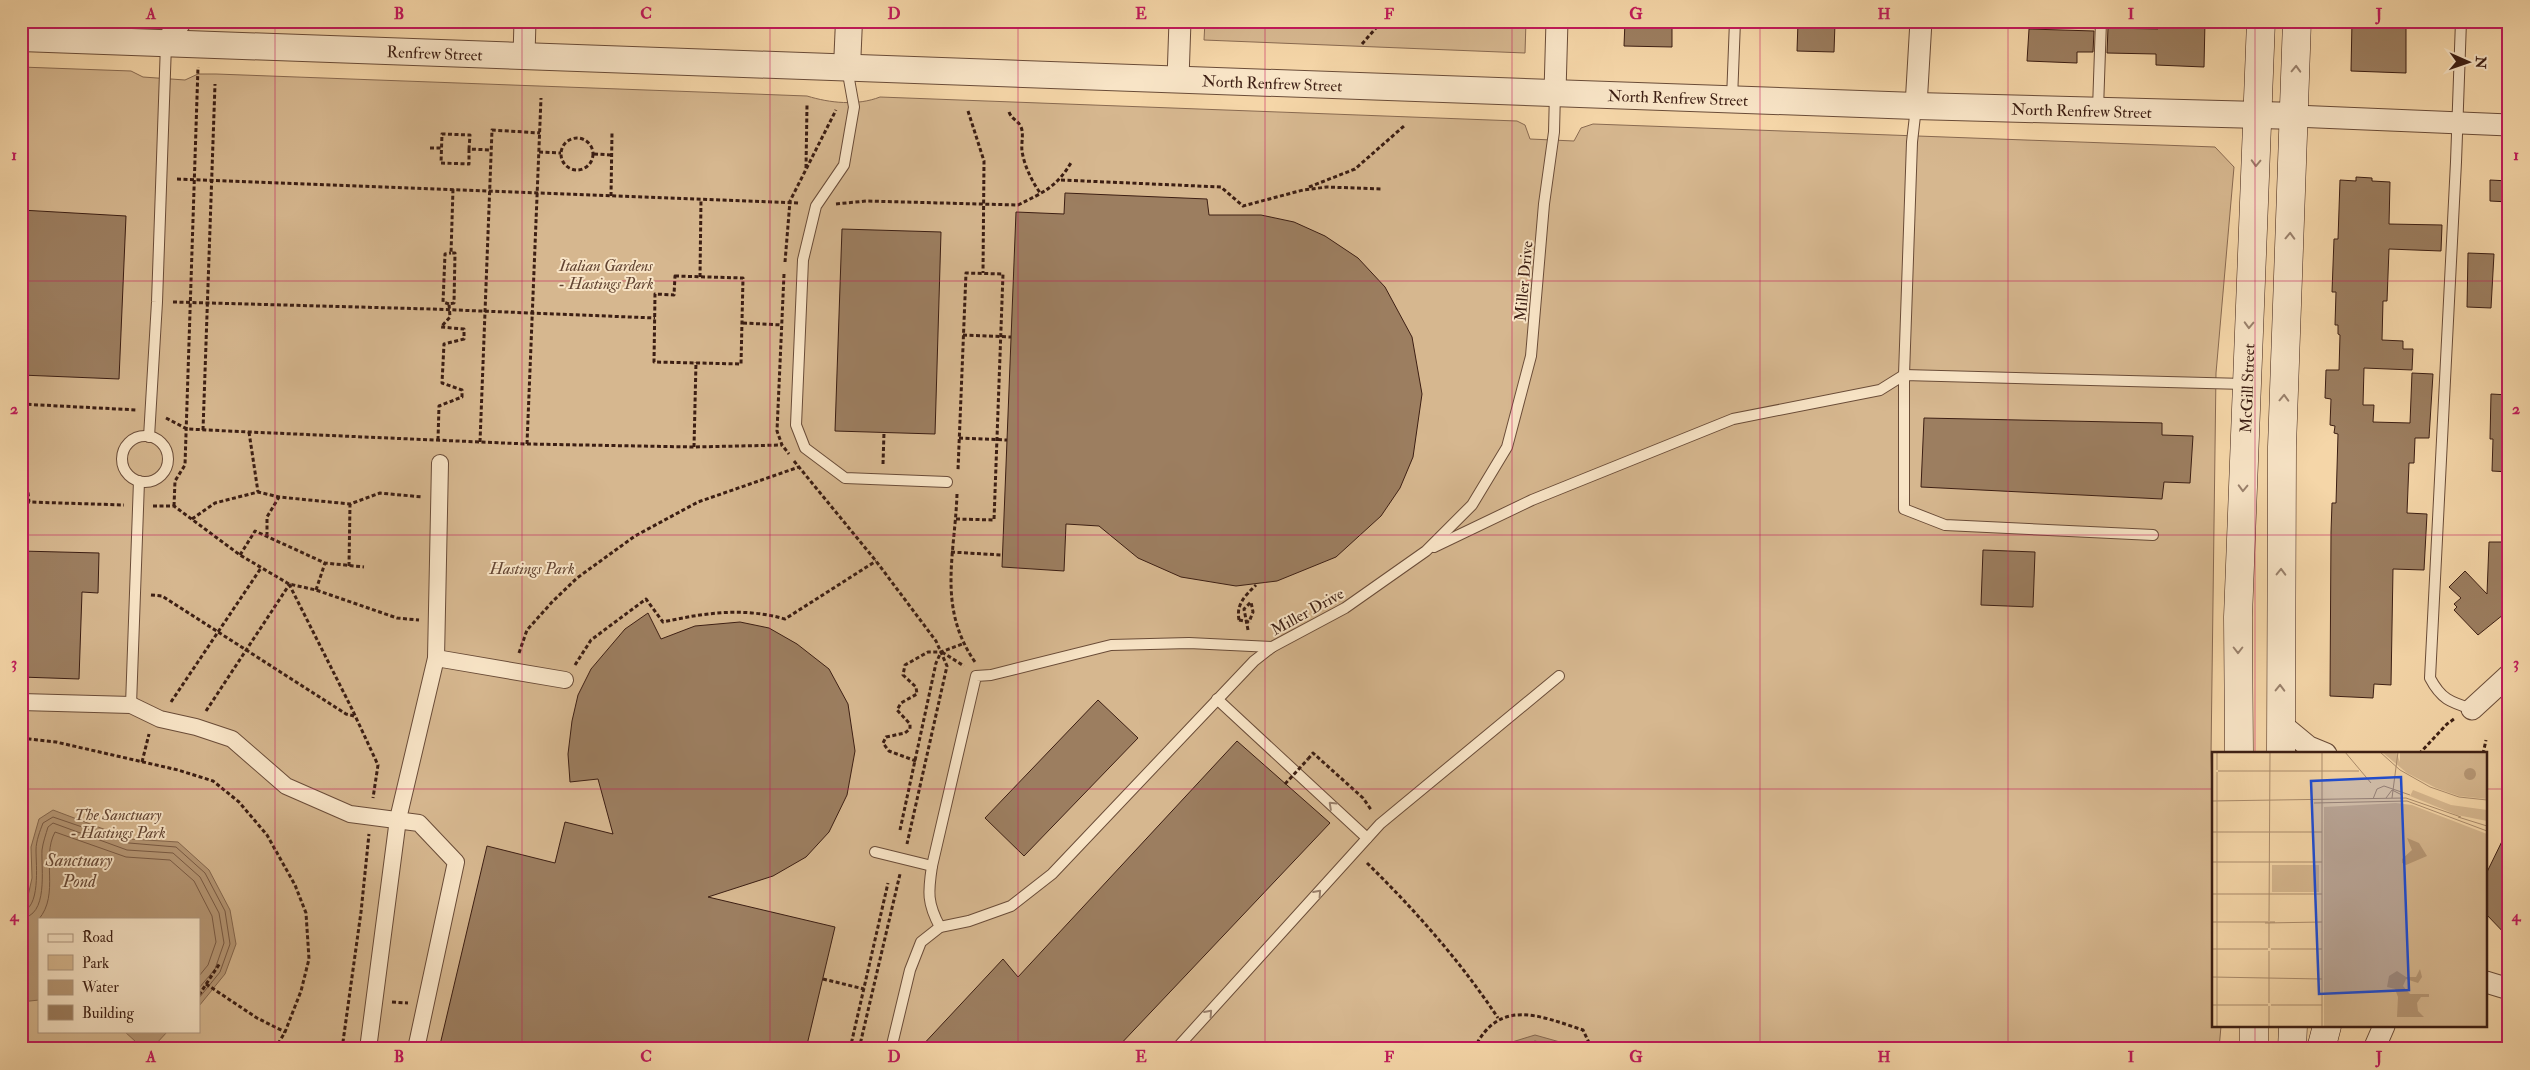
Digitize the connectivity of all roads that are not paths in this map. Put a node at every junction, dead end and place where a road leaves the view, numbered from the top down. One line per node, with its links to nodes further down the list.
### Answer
1 (181, 21): 13 (street)
2 (525, 21): 14 (street)
3 (849, 21): 15 (street)
4 (1180, 21): 16 (street)
5 (1557, 21): 17 (street)
6 (1735, 21): 18 (lane)
7 (1921, 21): 19 (street)
8 (2101, 21): 20 (lane)
9 (2262, 21): 21 (main road, McGill Street)
10 (2297, 21): 22 (main road, one-way to 10)
11 (2460, 21): 23 (lane)
12 (21, 38): 13 (street, Renfrew Street)
13 (166, 43): 14 (street, Renfrew Street); 27 (lane)
14 (524, 56): 15 (street, Renfrew Street)
15 (847, 67): 16 (street, North Renfrew Street); 30 (lane)
16 (1178, 79): 17 (street, North Renfrew Street)
17 (1555, 92): 18 (street, North Renfrew Street); 32 (lane, Miller Drive)
18 (1732, 99): 19 (street, North Renfrew Street)
19 (1916, 106): 20 (street, North Renfrew Street); 25 (lane)
20 (2098, 109): 21 (street, North Renfrew Street)
21 (2258, 114): 22 (street, North Renfrew Street); 26 (main road, McGill Street, one-way to 26)
22 (2294, 116): 23 (street, North Renfrew Street); 42 (main road, one-way to 22)
23 (2458, 122): 24 (street, North Renfrew Street); 41 (lane)
24 (2509, 125)
25 (1904, 375): 26 (lane); 31 (lane); 32 (lane)
26 (2246, 384): 43 (main road, McGill Street, one-way to 43)
27 (149, 437): 29 (lane); 29 (lane)
28 (440, 463): 34 (street)
29 (139, 481): 40 (lane)
30 (947, 482)
31 (2153, 535)
32 (1426, 551): 33 (lane, Miller Drive)
33 (1272, 647): 38 (lane, Miller Drive); 49 (lane)
34 (436, 658): 37 (street); 46 (street)
35 (2509, 675): 41 (street)
36 (1559, 676): 47 (lane)
37 (565, 680)
38 (1217, 699): 47 (lane, one-way to 38); 50 (lane, Miller Drive)
39 (21, 702): 40 (street)
40 (131, 705): 46 (street)
41 (2472, 709)
42 (2280, 723): 44 (main road); 45 (street)
43 (2239, 752)
44 (2281, 752)
45 (2321, 752)
46 (398, 819): 57 (street); 58 (street)
47 (1368, 838): 60 (lane, one-way to 47)
48 (875, 852): 49 (lane)
49 (932, 866): 50 (lane)
50 (940, 928): 59 (lane, Miller Drive)
51 (2488, 983): 52 (street)
52 (2509, 989)
53 (2254, 1028): 61 (main road)
54 (2293, 1028): 62 (main road)
55 (2326, 1028): 63 (main road)
56 (2383, 1028): 64 (street)
57 (368, 1049)
58 (416, 1049)
59 (891, 1049)
60 (1176, 1049)
61 (2254, 1049)
62 (2292, 1049)
63 (2321, 1049)
64 (2374, 1049)

